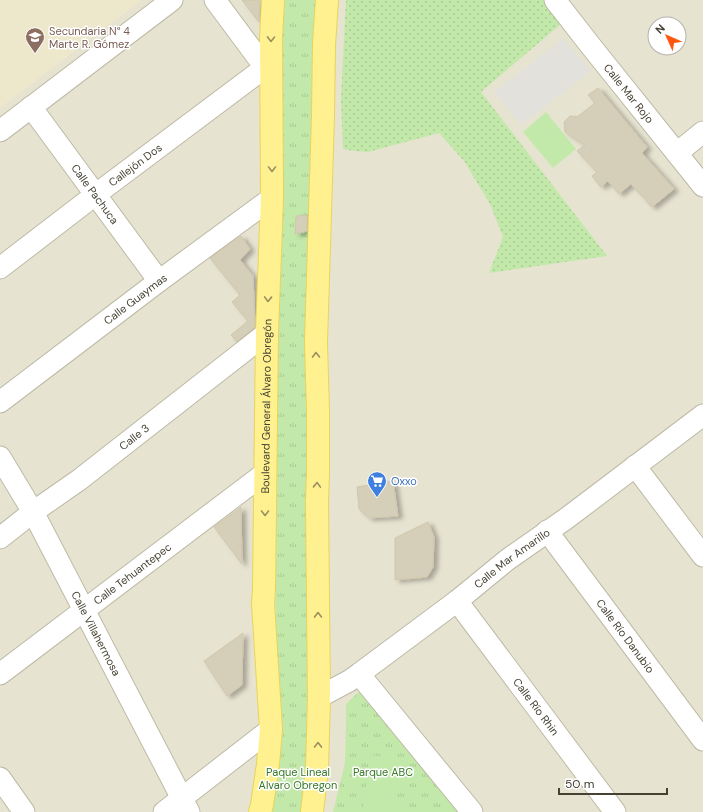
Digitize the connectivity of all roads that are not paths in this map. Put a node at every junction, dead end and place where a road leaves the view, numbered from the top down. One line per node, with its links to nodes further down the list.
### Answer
1 (172, 0): 7 (street)
2 (215, 0): 6 (street)
3 (273, 0): 6 (main road, Boulevard General Álvaro Obregón, one-way to 6)
4 (327, 0): 30 (main road, one-way to 4)
5 (555, 0): 10 (street, Calle Mar Rojo)
6 (271, 63): 12 (street, Callejón Dos); 13 (main road, Boulevard General Álvaro Obregón, one-way to 13)
7 (31, 107): 8 (street); 12 (street, Calle Pachuca)
8 (0, 131)
9 (703, 132): 10 (street)
10 (677, 153): 11 (street, Calle Mar Rojo)
11 (703, 186)
12 (95, 194): 14 (street, Callejón Dos); 15 (street, Calle Pachuca)
13 (272, 198): 15 (street, Calle Guaymas); 16 (main road, Boulevard General Álvaro Obregón, one-way to 16)
14 (0, 268)
15 (159, 281): 17 (street, Calle Guaymas)
16 (267, 333): 21 (main road, Boulevard General Álvaro Obregón); 22 (street, Calle 3)
17 (0, 402)
18 (703, 415): 20 (street, Calle Mar Amarillo)
19 (0, 457): 22 (street, Calle Villahermosa)
20 (635, 466): 23 (street, Calle Mar Amarillo); 25 (street)
21 (265, 473): 27 (street, Calle Tehuantepec); 31 (main road, Boulevard General Álvaro Obregón, one-way to 31)
22 (33, 512): 24 (street, Calle 3); 27 (street, Calle Villahermosa)
23 (547, 532): 26 (street, Calle Mar Amarillo); 32 (street, Calle Río Danubio)
24 (0, 538)
25 (703, 556)
26 (457, 601): 29 (street, Calle Mar Amarillo); 40 (street, Calle Río Rhin)
27 (84, 610): 28 (street, Calle Tehuantepec); 34 (street, Calle Villahermosa)
28 (0, 674)
29 (359, 674): 30 (street, Calle Mar Amarillo); 39 (street)
30 (319, 697): 38 (main road, one-way to 30)
31 (272, 729): 34 (street); 37 (main road, Boulevard General Álvaro Obregón)
32 (703, 740)
33 (0, 778): 35 (street)
34 (185, 806): 36 (street)
35 (24, 812)
36 (164, 812)
37 (260, 812)
38 (312, 812)
39 (472, 812)
40 (615, 812)

